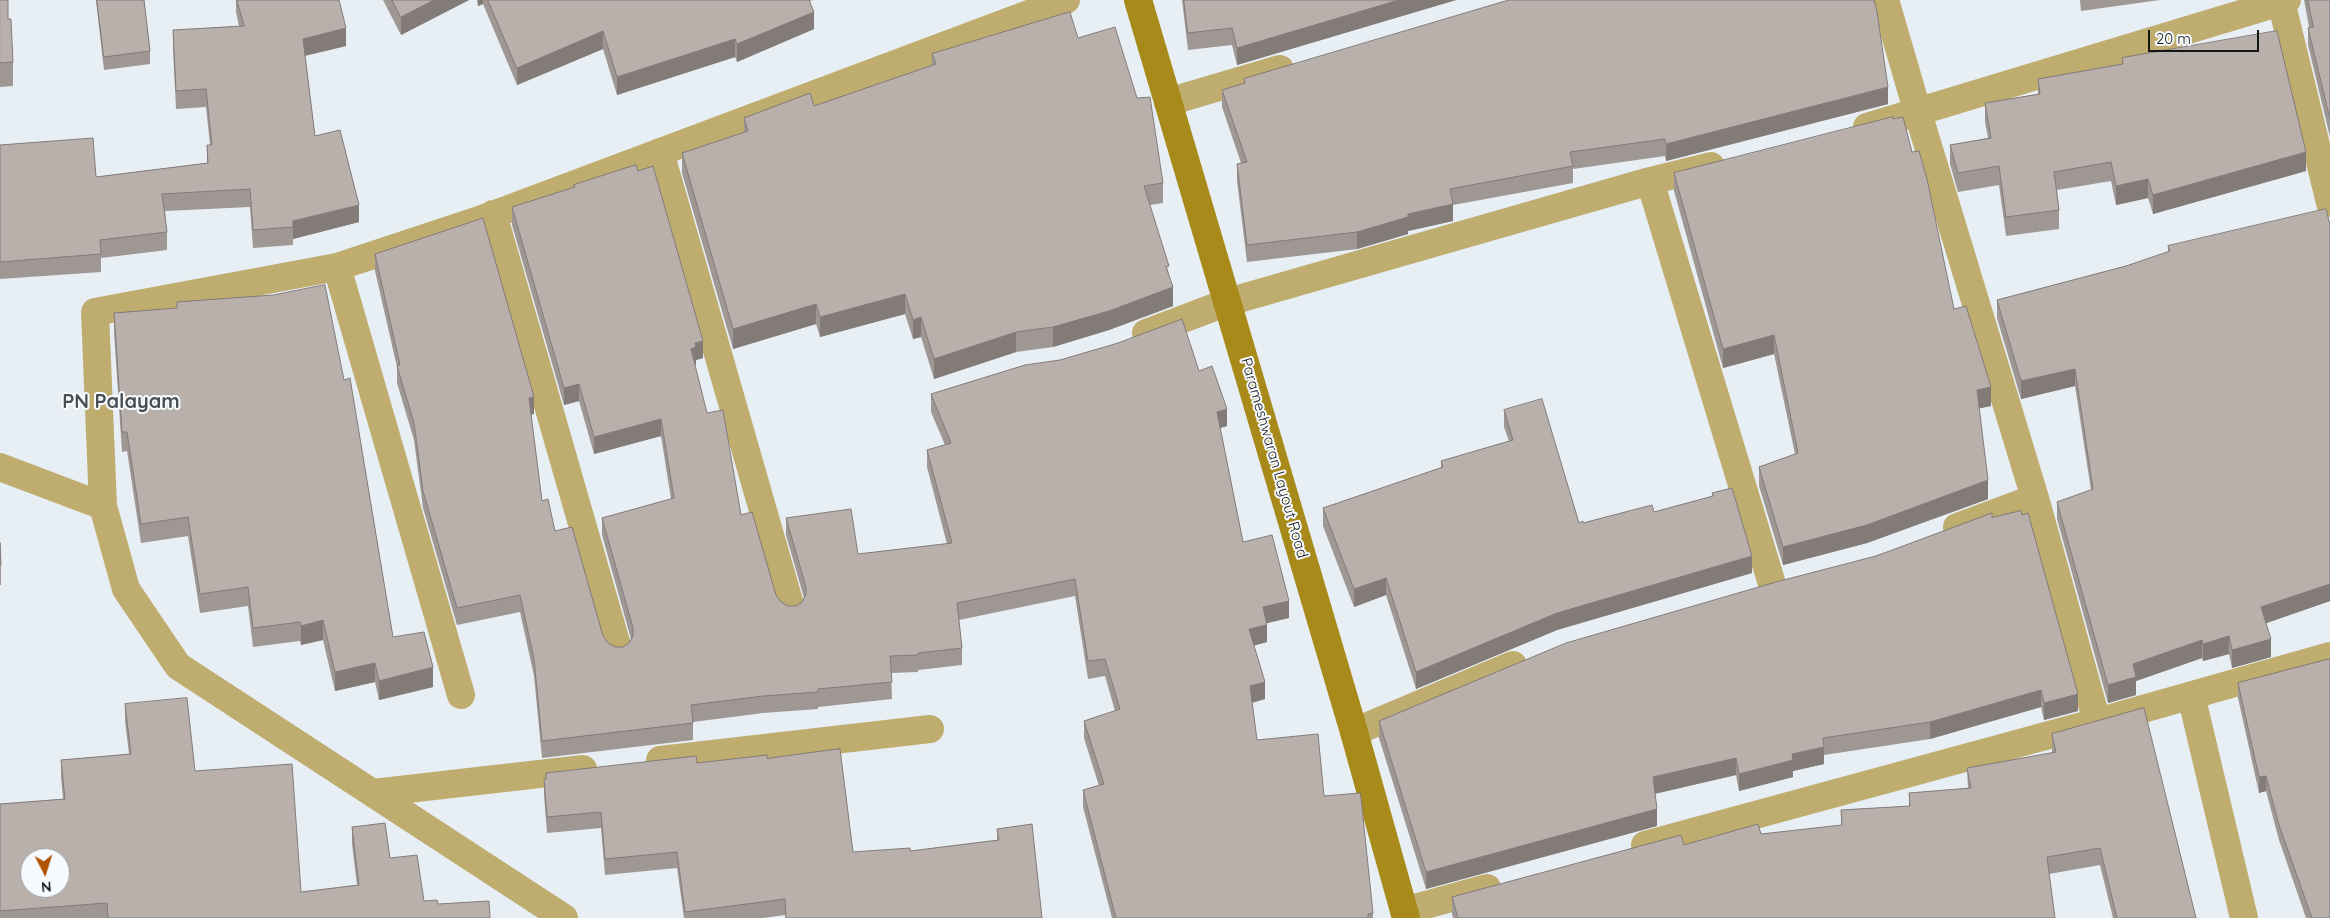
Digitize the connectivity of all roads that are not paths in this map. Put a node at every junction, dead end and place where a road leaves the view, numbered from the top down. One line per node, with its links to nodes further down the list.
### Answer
1 (1066, 0): 9 (street)
2 (1138, 0): 6 (street, Parameshwaran Layout Road)
3 (1886, 0): 7 (street)
4 (2284, 1): 7 (street); 12 (street)
5 (1302, 62): 6 (street)
6 (1168, 102): 15 (street, Parameshwaran Layout Road)
7 (1918, 113): 8 (street); 18 (street)
8 (1844, 133)
9 (660, 152): 13 (street); 24 (street)
10 (1733, 161): 11 (street)
11 (1650, 181): 15 (street); 22 (street)
12 (2330, 203)
13 (493, 214): 14 (street); 25 (street)
14 (337, 267): 19 (street); 28 (street)
15 (1228, 302): 16 (street); 32 (street, Parameshwaran Layout Road)
16 (1123, 341)
17 (0, 467): 19 (street)
18 (2035, 498): 20 (street); 30 (street)
19 (103, 506): 35 (street)
20 (1936, 535)
21 (1800, 577): 22 (street)
22 (1772, 584): 23 (street)
23 (1744, 592)
24 (791, 608)
25 (618, 650)
26 (1534, 656): 32 (street)
27 (2330, 656): 29 (street)
28 (461, 695)
29 (2191, 695): 30 (street); 40 (street)
30 (2097, 722): 36 (street)
31 (930, 729): 33 (street)
32 (1354, 732): 38 (street, Parameshwaran Layout Road)
33 (637, 763)
34 (608, 766): 35 (street)
35 (373, 793): 39 (street)
36 (1625, 850)
37 (1510, 882): 38 (street)
38 (1405, 914)
39 (564, 918)
40 (2244, 918)

